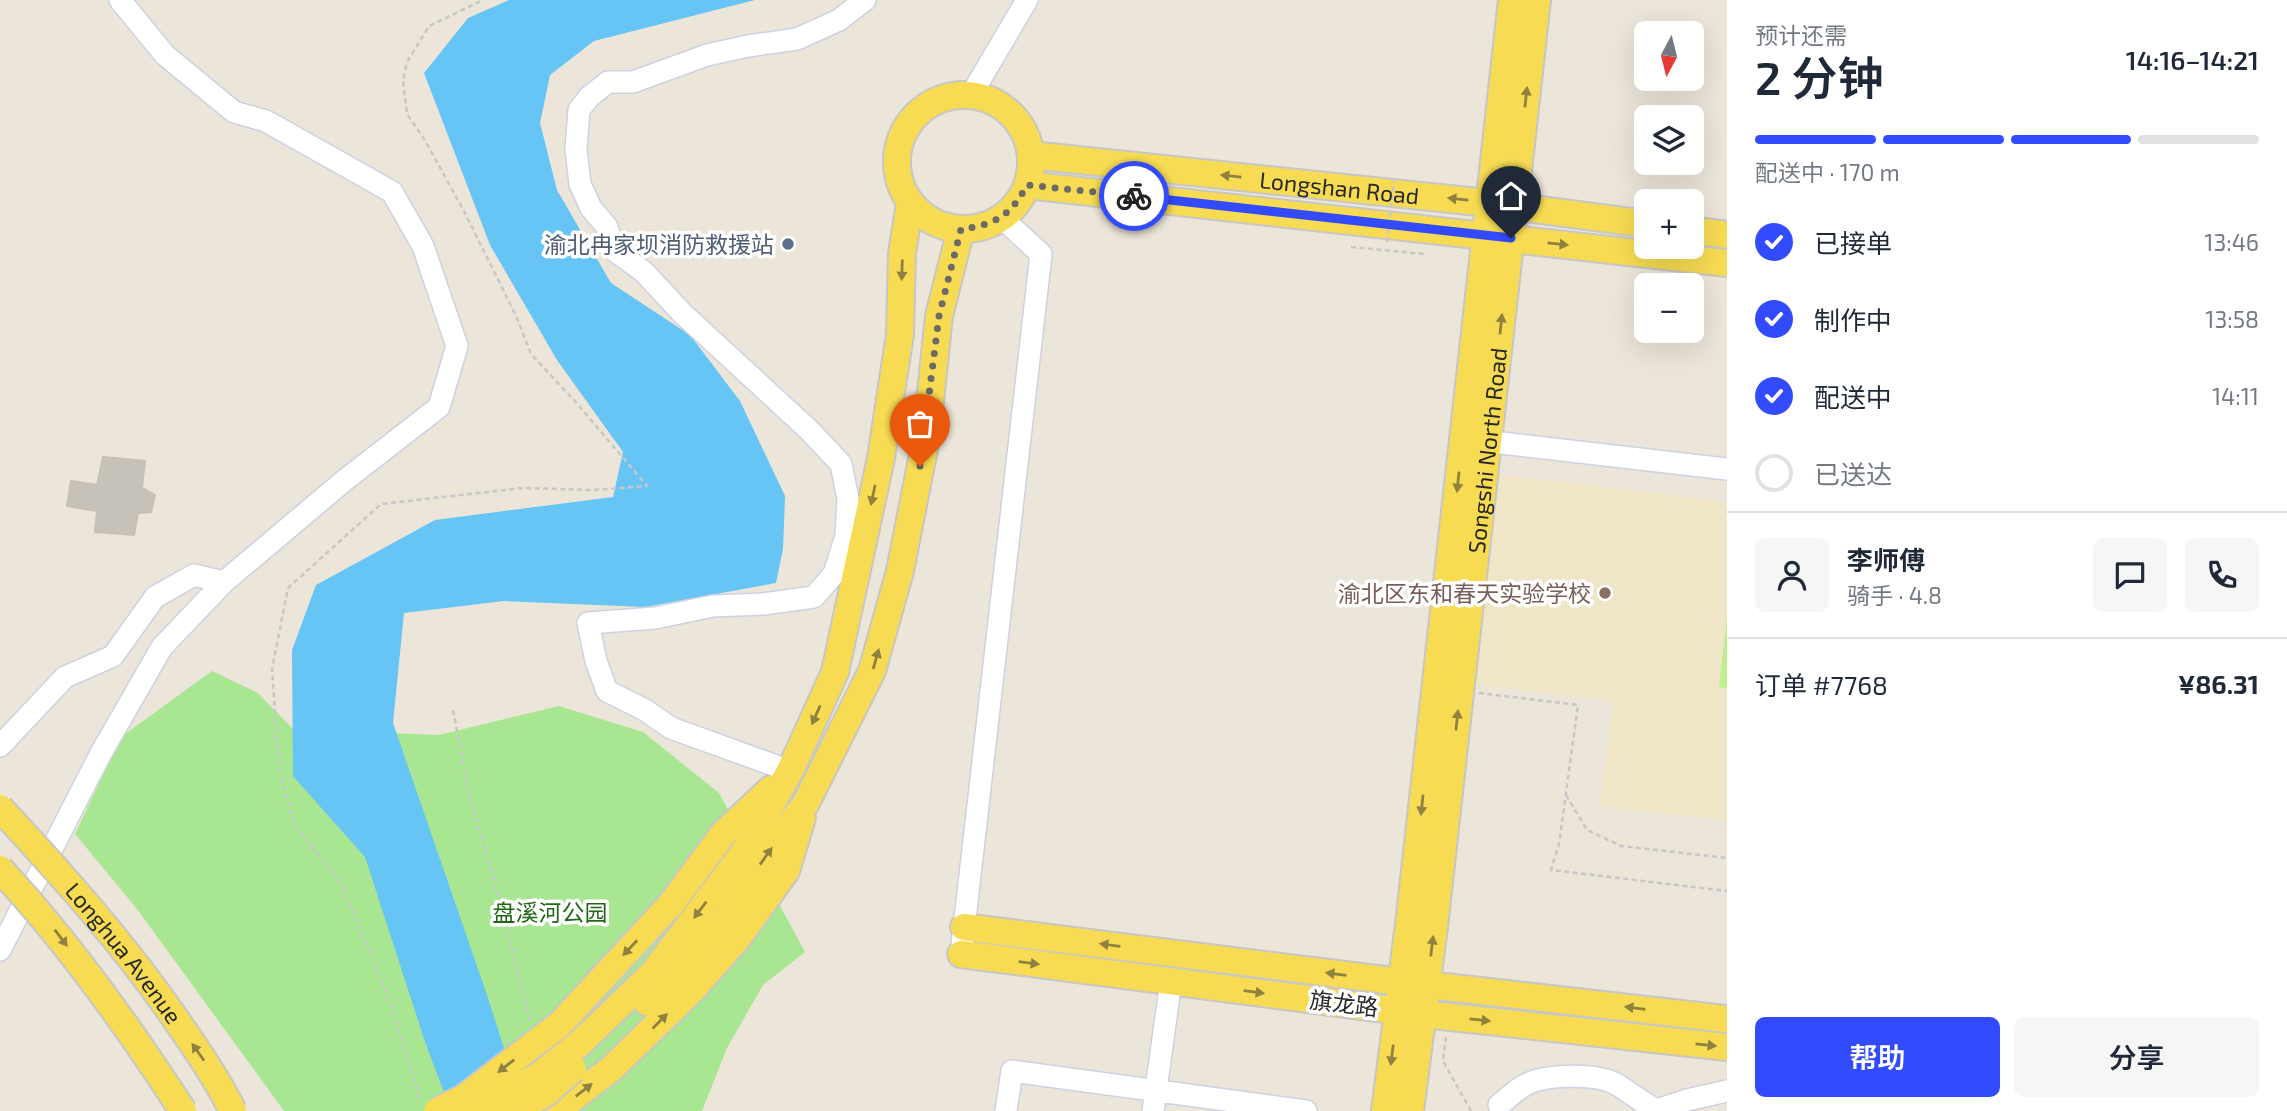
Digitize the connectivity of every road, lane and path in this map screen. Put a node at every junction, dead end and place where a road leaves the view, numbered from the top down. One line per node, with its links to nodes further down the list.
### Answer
1 (120, 0): 25 (street)
2 (483, 0): 48 (path)
3 (865, 0): 29 (street)
4 (1027, 0): 7 (street)
5 (1512, 0): 12 (main road, Songshi North Road)
6 (1537, 0): 12 (main road, Songshi North Road, one-way to 6)
7 (971, 95): 8 (main road); 11 (main road)
8 (1031, 155): 10 (main road); 12 (main road, Longshan Road, one-way to 8)
9 (1394, 180): 19 (path, bridge)
10 (1027, 185): 13 (main road); 18 (main road, Longshan Road)
11 (910, 203): 15 (main road); 29 (main road, one-way to 29)
12 (1501, 204): 14 (main road, Longshan Road); 18 (main road, Songshi North Road)
13 (1002, 218): 15 (main road); 35 (street)
14 (1634, 222)
15 (961, 229): 44 (main road, one-way to 15)
16 (1704, 231): 17 (main road)
17 (1727, 234)
18 (1498, 237): 22 (main road, Longshan Road, one-way to 22); 23 (main road, Songshi North Road)
19 (1387, 242)
20 (1351, 247): 21 (path)
21 (1423, 254)
22 (1727, 263)
23 (1475, 440): 24 (street); 26 (main road, Songshi North Road); 39 (main road, Songshi North Road, one-way to 39)
24 (1727, 469)
25 (224, 582): 28 (street); 36 (street)
26 (1460, 691): 30 (path); 39 (main road, Songshi North Road, one-way to 26)
27 (453, 710): 42 (path)
28 (0, 746)
29 (790, 771): 44 (main road, one-way to 44); 48 (main road, one-way to 48, bridge)
30 (1566, 795): 32 (path); 34 (path)
31 (0, 808): 45 (main road, Longhua Avenue, one-way to 31, bridge)
32 (1727, 858)
33 (0, 869): 50 (main road, Longhua Avenue, one-way to 50, bridge)
34 (1727, 891)
35 (964, 926): 37 (street); 39 (main road, one-way to 35)
36 (0, 950)
37 (961, 954): 38 (main road, 旗龙路, one-way to 38)
38 (1171, 981): 40 (main road, 旗龙路, one-way to 40); 47 (street)
39 (1414, 983): 40 (main road, Songshi North Road); 41 (main road, one-way to 39)
40 (1423, 1013): 43 (main road, 旗龙路, one-way to 43); 58 (main road, Songshi North Road, one-way to 58); 59 (main road, Songshi North Road); 60 (path)
41 (1727, 1018)
42 (530, 1021)
43 (1727, 1047)
44 (594, 1055): 53 (main road, bridge); 54 (main road, bridge); 55 (main road, one-way to 44)
45 (218, 1080): 51 (main road, Longhua Avenue, bridge); 52 (main road, bridge)
46 (1727, 1091): 61 (street)
47 (1155, 1101): 56 (street); 57 (street)
48 (429, 1104)
49 (1499, 1105): 61 (street)
50 (183, 1111)
51 (233, 1111)
52 (240, 1111)
53 (475, 1111)
54 (516, 1111)
55 (556, 1111)
56 (1006, 1111)
57 (1306, 1111)
58 (1385, 1111)
59 (1410, 1111)
60 (1471, 1111)
61 (1657, 1111)

